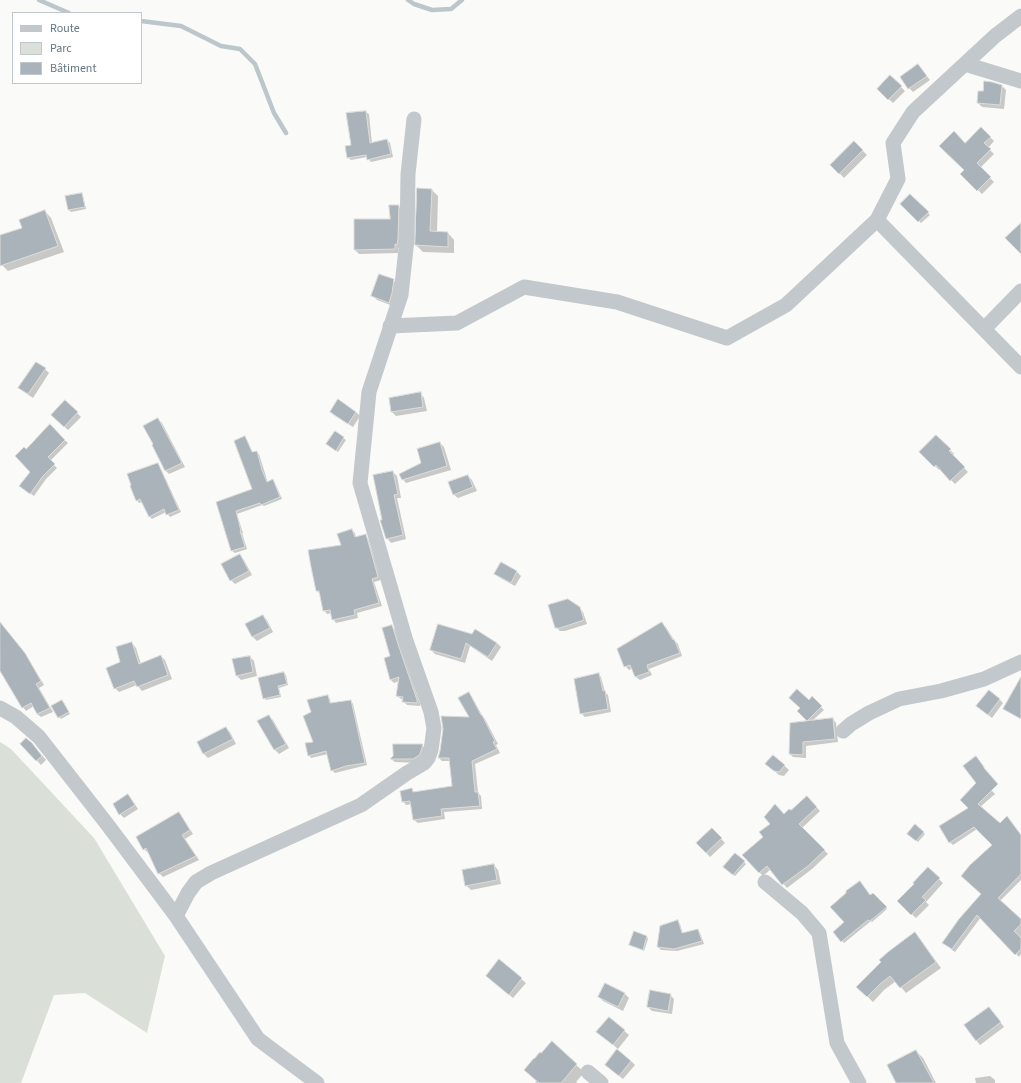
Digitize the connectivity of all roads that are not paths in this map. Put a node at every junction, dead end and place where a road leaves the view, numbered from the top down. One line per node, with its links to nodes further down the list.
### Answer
1 (1021, 16): 2 (street)
2 (965, 64): 3 (street); 5 (street)
3 (1021, 80)
4 (414, 119): 7 (street)
5 (877, 220): 7 (street); 8 (street)
6 (1021, 291): 8 (street)
7 (390, 326): 14 (street)
8 (984, 329): 9 (street)
9 (1021, 367)
10 (1021, 662): 12 (street)
11 (0, 708): 14 (street)
12 (843, 731)
13 (765, 882): 18 (street)
14 (176, 916): 16 (street)
15 (588, 1072): 17 (street)
16 (317, 1083)
17 (601, 1083)
18 (859, 1083)

